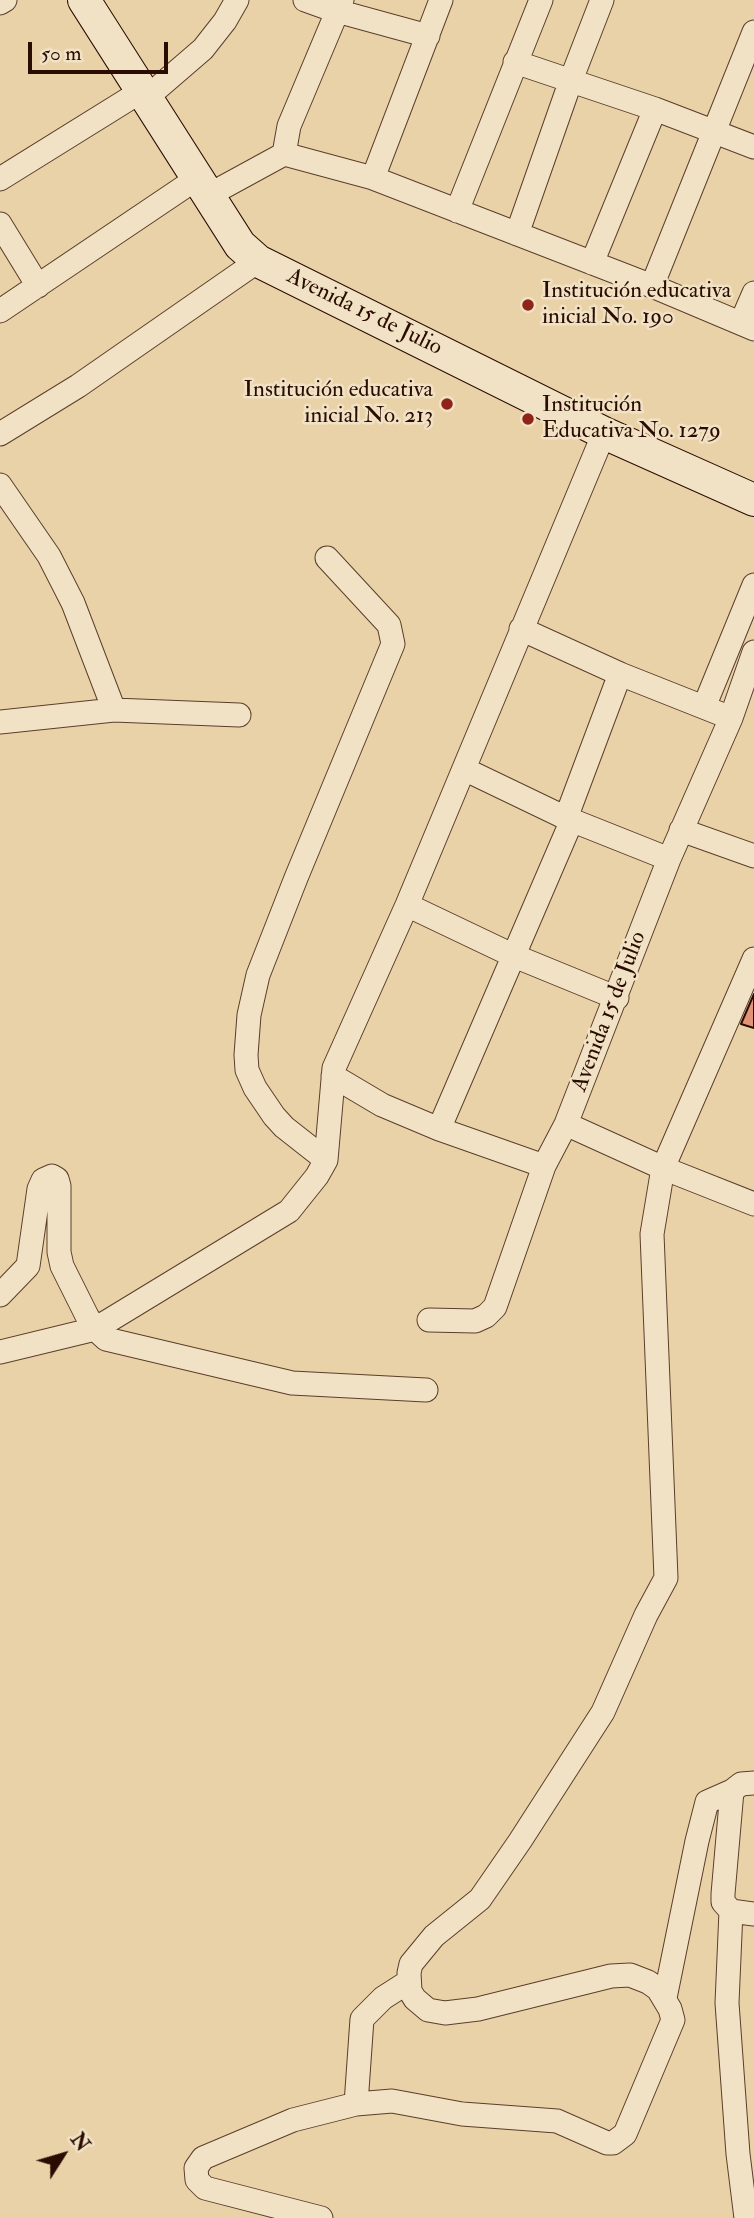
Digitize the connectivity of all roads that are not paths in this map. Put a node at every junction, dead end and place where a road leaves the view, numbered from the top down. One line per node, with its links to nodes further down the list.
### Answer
1 (84, 0): 12 (street, Avenida 15 de Julio)
2 (237, 0): 12 (street)
3 (305, 0): 7 (street)
4 (441, 0): 9 (street)
5 (541, 0): 10 (street)
6 (603, 0): 11 (street)
7 (340, 6): 9 (street); 16 (street)
8 (754, 32): 14 (street)
9 (428, 36): 17 (street)
10 (515, 62): 11 (street); 20 (street)
11 (571, 80): 13 (street); 22 (street)
12 (142, 95): 18 (street); 19 (street, Avenida 15 de Julio)
13 (655, 109): 14 (street); 24 (street)
14 (714, 131): 15 (street); 26 (street)
15 (754, 147)
16 (284, 154): 17 (street); 19 (street)
17 (373, 178): 20 (street)
18 (0, 179)
19 (202, 187): 23 (street, Avenida 15 de Julio); 25 (street)
20 (457, 211): 22 (street)
21 (0, 224): 25 (street)
22 (517, 234): 24 (street)
23 (258, 261): 30 (street, Avenida 15 de Julio); 31 (street)
24 (592, 263): 26 (street)
25 (38, 286): 28 (street)
26 (652, 286): 29 (street)
27 (754, 293): 29 (street)
28 (0, 312)
29 (747, 326)
30 (604, 433): 33 (street, Avenida 15 de Julio); 36 (street)
31 (0, 434)
32 (0, 485): 40 (street)
33 (754, 500)
34 (327, 558): 56 (street)
35 (754, 585): 39 (street)
36 (521, 628): 38 (street); 44 (street)
37 (754, 652): 42 (street, Avenida 15 de Julio)
38 (620, 674): 39 (street); 45 (street)
39 (704, 707): 42 (street)
40 (114, 710): 41 (street); 43 (street)
41 (239, 715)
42 (730, 718): 46 (street, Avenida 15 de Julio)
43 (0, 722)
44 (464, 769): 45 (street); 49 (street)
45 (569, 819): 48 (street); 50 (street)
46 (681, 830): 47 (street); 48 (street, Avenida 15 de Julio)
47 (754, 856)
48 (669, 859): 52 (street, Avenida 15 de Julio)
49 (408, 905): 50 (street); 53 (street)
50 (512, 956): 52 (street); 55 (street)
51 (754, 959): 58 (street)
52 (617, 998): 54 (street, Avenida 15 de Julio)
53 (333, 1076): 55 (street); 56 (street)
54 (566, 1124): 57 (street, Avenida 15 de Julio); 58 (street)
55 (439, 1129): 57 (street)
56 (326, 1160): 62 (street)
57 (544, 1166): 61 (street, Avenida 15 de Julio)
58 (663, 1168): 59 (street); 69 (street)
59 (754, 1204)
60 (0, 1295): 62 (street)
61 (429, 1320)
62 (95, 1329): 63 (street); 64 (street)
63 (0, 1352)
64 (426, 1390)
65 (754, 1783): 66 (street)
66 (732, 1791): 67 (street); 70 (street)
67 (731, 1911): 68 (street); 71 (street)
68 (754, 1914)
69 (408, 1982): 70 (street); 72 (street)
70 (665, 1998): 72 (street)
71 (744, 2082): 74 (street)
72 (356, 2104): 73 (street)
73 (321, 2218)
74 (746, 2218)

